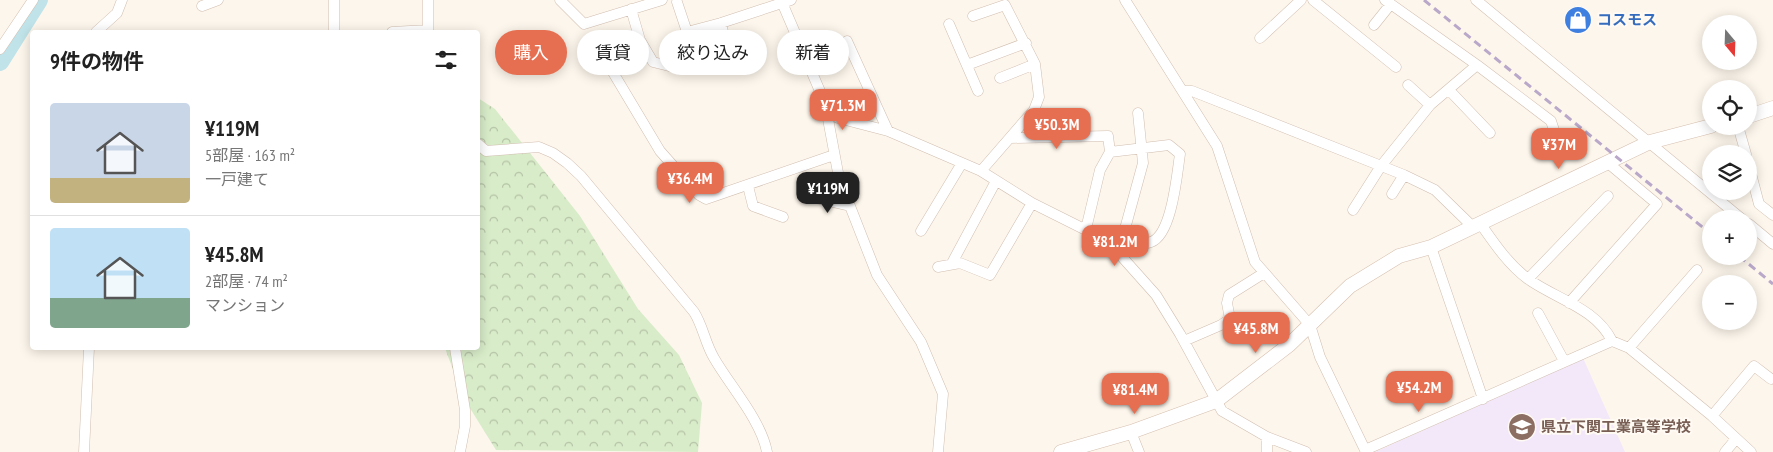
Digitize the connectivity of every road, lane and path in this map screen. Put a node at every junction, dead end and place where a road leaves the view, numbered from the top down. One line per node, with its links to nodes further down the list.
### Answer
1 (34, 0): 27 (street)
2 (122, 0): 21 (street)
3 (334, 0): 22 (street)
4 (428, 0): 23 (street)
5 (560, 0): 16 (street)
6 (662, 0): 16 (street)
7 (1125, 0): 37 (street)
8 (1301, 0): 24 (street)
9 (1313, 0): 31 (street)
10 (1476, 0): 48 (street)
11 (214, 1): 15 (street)
12 (676, 1): 18 (street)
13 (785, 1): 18 (street); 40 (street)
14 (1387, 2): 20 (street); 29 (street)
15 (202, 6)
16 (631, 9): 18 (street)
17 (974, 16): 26 (street)
18 (721, 23)
19 (949, 24): 30 (street)
20 (1374, 26)
21 (98, 30)
22 (334, 30)
23 (428, 30)
24 (1260, 38)
25 (849, 43): 45 (street)
26 (1026, 43): 28 (street); 30 (street)
27 (0, 49)
28 (1035, 64): 33 (street); 47 (street)
29 (1477, 64): 35 (street); 44 (street)
30 (967, 65): 36 (street)
31 (1390, 66)
32 (615, 75): 59 (street)
33 (1000, 78)
34 (1408, 85): 38 (street)
35 (1449, 90): 38 (street); 46 (street)
36 (978, 91)
37 (1183, 91): 55 (street); 80 (street)
38 (1430, 105): 55 (street)
39 (1773, 108): 42 (street)
40 (827, 110): 45 (street); 52 (street)
41 (1138, 113): 50 (street)
42 (1757, 113)
43 (1702, 128): 48 (street)
44 (1554, 130)
45 (888, 131): 53 (street)
46 (1490, 133)
47 (1011, 138): 51 (street); 56 (street)
48 (1650, 142): 54 (street); 67 (street)
49 (480, 146): 101 (street)
50 (1141, 148): 51 (street); 75 (street); 75 (street)
51 (1110, 152): 71 (street)
52 (834, 155): 59 (street); 65 (street)
53 (962, 163): 56 (street); 73 (street)
54 (1608, 163): 70 (street); 82 (street)
55 (1381, 166): 57 (street); 66 (street)
56 (980, 171): 58 (street)
57 (1404, 175): 60 (street); 70 (street)
58 (996, 181): 64 (street); 77 (street)
59 (748, 186): 69 (street)
60 (1392, 194)
61 (1608, 196): 81 (street)
62 (1757, 196): 68 (street)
63 (811, 197): 65 (street)
64 (1032, 203): 71 (street); 77 (street)
65 (850, 206): 102 (street)
66 (1353, 210)
67 (1731, 210)
68 (1773, 215)
69 (783, 217)
70 (1476, 225): 76 (street); 81 (street)
71 (1086, 229): 75 (street)
72 (1757, 231): 74 (street)
73 (921, 232)
74 (1773, 244)
75 (1120, 247): 86 (street)
76 (1431, 247): 84 (street); 92 (street)
77 (952, 263): 78 (street)
78 (938, 267)
79 (1697, 270): 87 (street)
80 (1264, 273): 84 (street); 86 (street)
81 (1528, 279): 82 (street)
82 (1569, 303): 85 (street)
83 (1538, 313): 90 (street)
84 (1310, 325): 93 (street); 98 (street)
85 (1612, 340): 87 (street); 90 (street)
86 (1184, 341): 93 (street)
87 (1629, 348): 94 (street)
88 (90, 350): 99 (street)
89 (455, 350): 100 (street)
90 (1564, 361): 92 (street)
91 (1771, 379): 94 (street)
92 (1482, 399): 98 (street)
93 (1216, 401): 95 (street); 96 (street)
94 (1712, 416): 97 (street)
95 (1131, 432): 103 (street); 104 (street)
96 (1267, 437): 105 (street); 106 (street)
97 (1736, 439): 107 (street); 108 (street)
98 (1365, 451)
99 (84, 452)
100 (460, 452)
101 (767, 452)
102 (938, 452)
103 (1061, 452)
104 (1139, 452)
105 (1267, 452)
106 (1306, 452)
107 (1725, 452)
108 (1751, 452)

